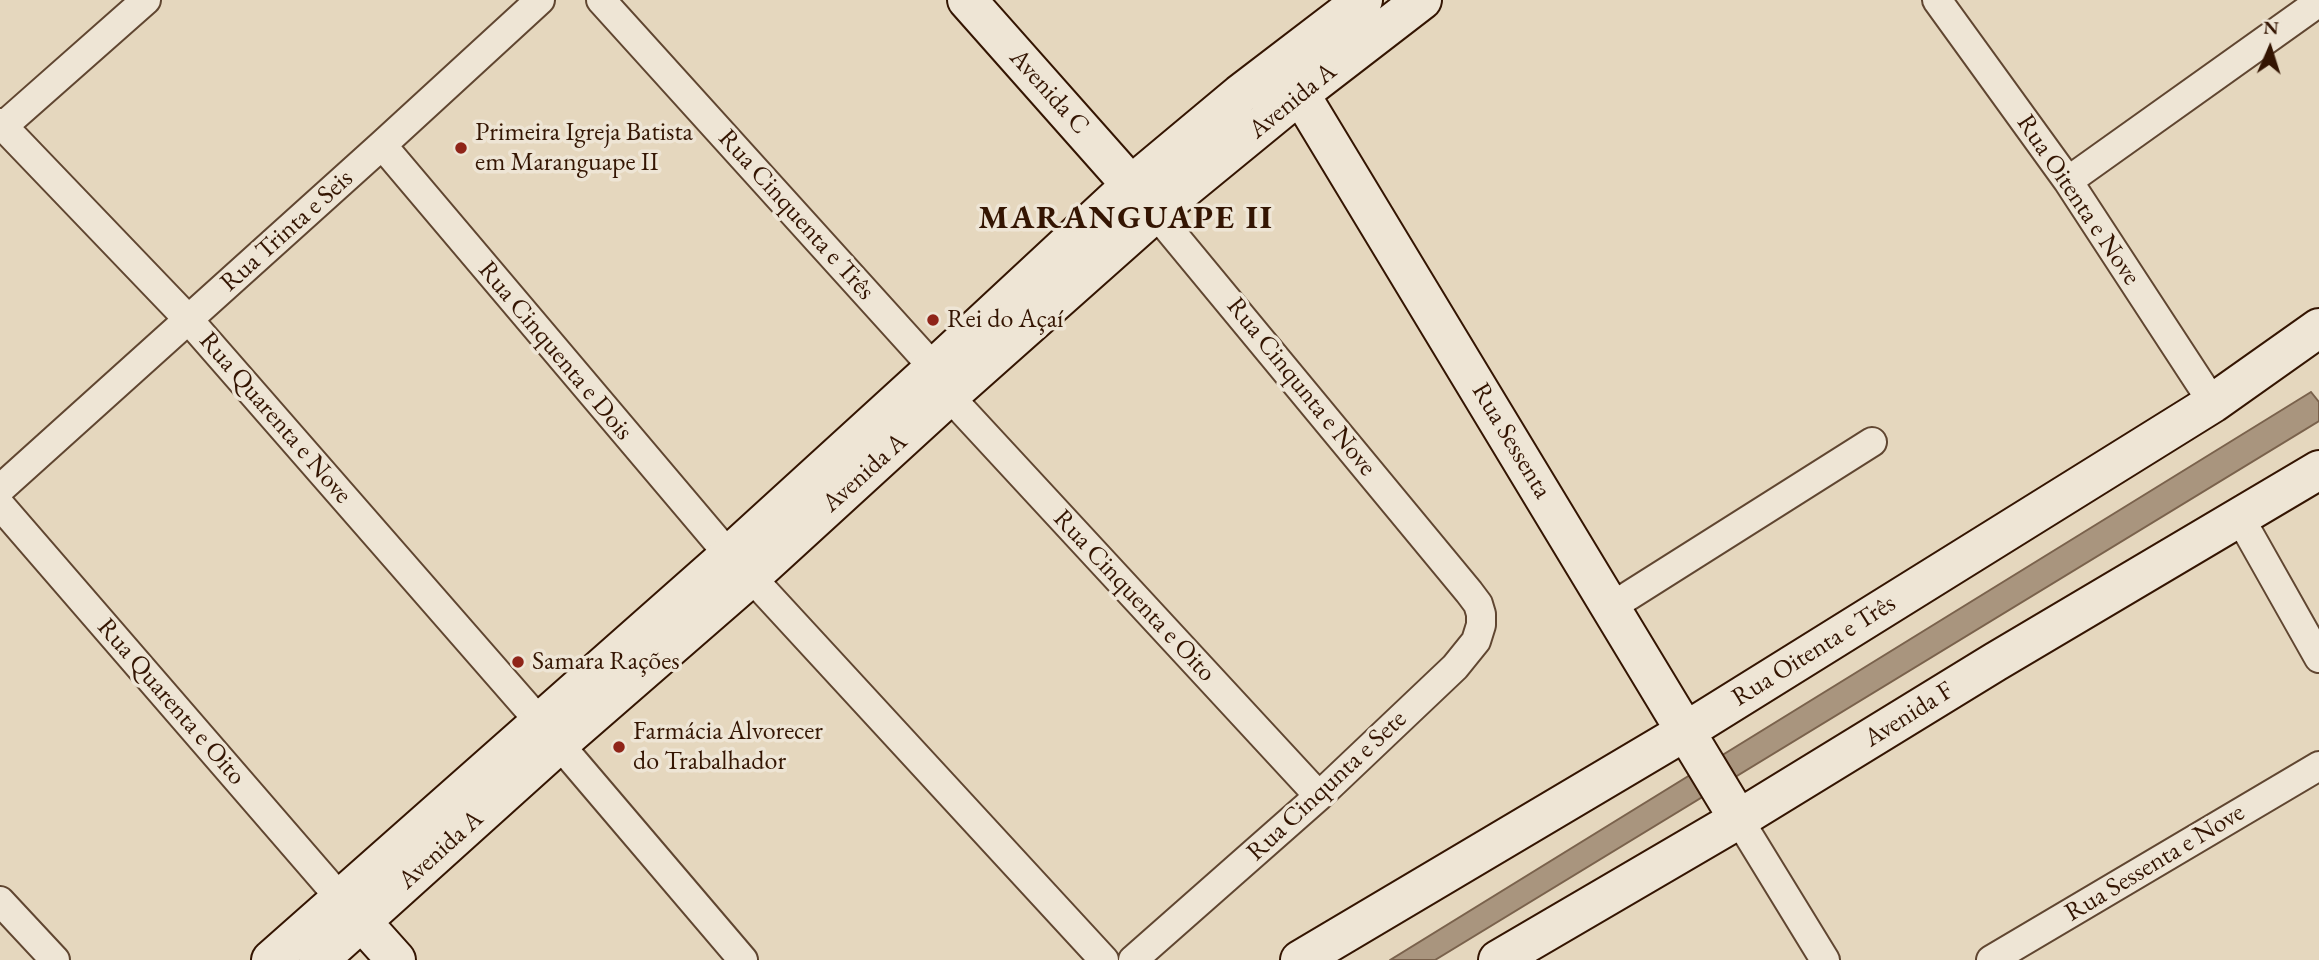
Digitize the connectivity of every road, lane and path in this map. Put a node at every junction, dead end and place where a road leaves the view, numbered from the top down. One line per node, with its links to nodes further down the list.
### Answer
1 (146, 0): 10 (street)
2 (540, 0): 11 (street, Rua Trinta e Seis)
3 (601, 0): 16 (street, Rua Cinquenta e Três)
4 (967, 0): 13 (street, Avenida C)
5 (1363, 0): 9 (street, Avenida A)
6 (1422, 0): 9 (street, Avenida A)
7 (1937, 0): 12 (street, Rua Oitenta e Nove)
8 (2319, 2): 12 (street)
9 (1288, 80): 13 (street, Avenida A); 25 (street, Rua Sessenta)
10 (1, 126): 14 (street, Rua Quarenta e Nove)
11 (382, 145): 14 (street, Rua Trinta e Seis); 23 (street, Rua Cinquenta e Dois)
12 (2068, 181): 17 (street, Rua Oitenta e Nove)
13 (1144, 198): 16 (street, Avenida A); 24 (street, Rua Cinqunta e Nove)
14 (188, 319): 20 (street, Rua Trinta e Seis); 27 (street, Rua Quarenta e Nove)
15 (2319, 328): 17 (street, Rua Oitenta e Três)
16 (942, 382): 23 (street, Avenida A); 30 (street, Rua Cinquenta e Oito)
17 (2213, 403): 28 (street, Rua Oitenta e Três)
18 (1872, 442): 25 (street)
19 (2319, 470): 22 (street, Avenida F)
20 (0, 489)
21 (0, 505): 33 (street, Rua Quarenta e Oito)
22 (2240, 518): 26 (street); 31 (street, Avenida F)
23 (740, 566): 27 (street, Avenida A); 39 (street)
24 (1469, 592): 30 (street, Rua Cinqunta e Sete)
25 (1611, 607): 28 (street, Rua Sessenta)
26 (2319, 658)
27 (549, 733): 33 (street, Avenida A); 38 (street, Rua Quarenta e Nove)
28 (1691, 739): 31 (street, Rua Sessenta); 41 (street, Rua Oitenta e Três)
29 (2319, 766): 44 (street, Rua Sessenta e Nove)
30 (1319, 796): 40 (street, Rua Cinqunta e Sete)
31 (1736, 814): 42 (street, Avenida F); 43 (street)
32 (0, 901): 34 (street)
33 (351, 910): 35 (street, Avenida A); 36 (street, Avenida A); 37 (street)
34 (55, 960)
35 (271, 960)
36 (319, 960)
37 (396, 960)
38 (743, 960)
39 (1104, 960)
40 (1133, 960)
41 (1300, 960)
42 (1498, 960)
43 (1825, 960)
44 (1991, 960)

